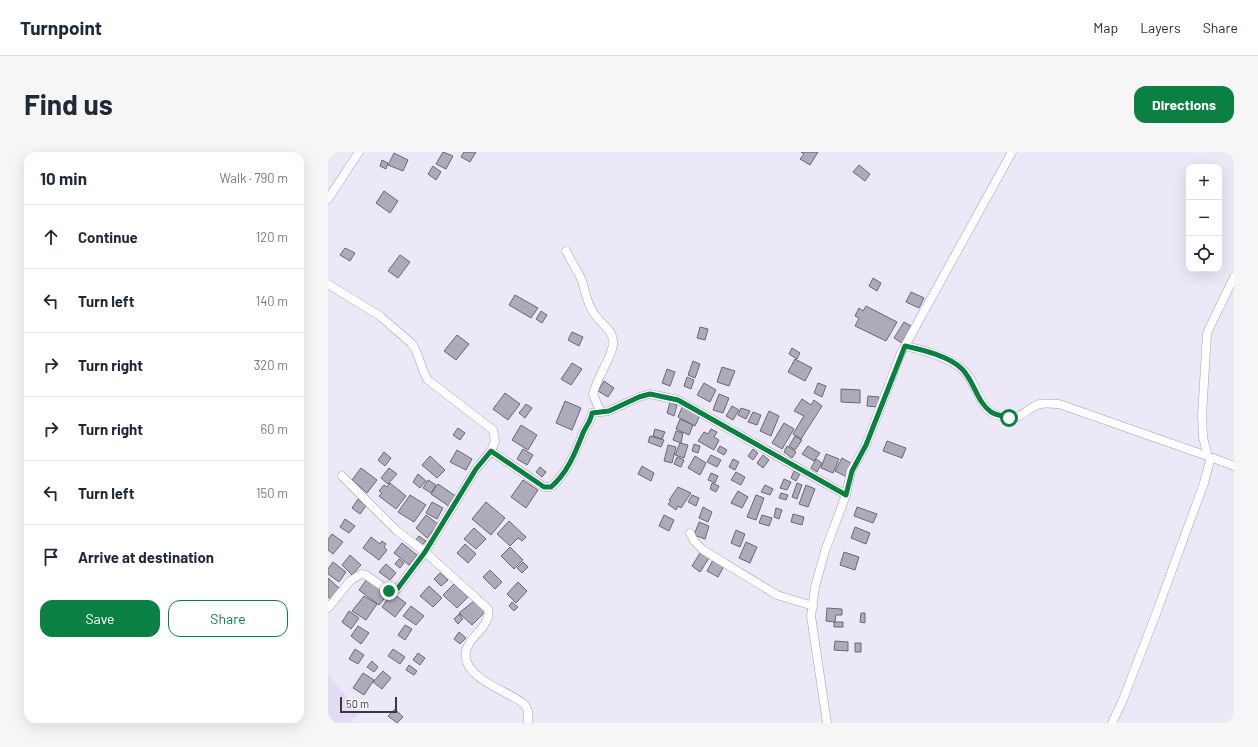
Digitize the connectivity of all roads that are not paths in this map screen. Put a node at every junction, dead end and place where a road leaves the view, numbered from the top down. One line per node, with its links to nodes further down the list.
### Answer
1 (359, 152): 3 (street)
2 (1012, 152): 7 (street)
3 (328, 199)
4 (566, 251): 8 (street)
5 (1234, 277): 10 (street)
6 (328, 284): 9 (street)
7 (905, 346): 10 (street); 13 (street)
8 (600, 411): 9 (street); 13 (street)
9 (491, 451): 15 (street)
10 (1210, 458): 11 (street); 20 (street)
11 (1234, 466)
12 (342, 476): 15 (street)
13 (846, 495): 16 (street)
14 (690, 534): 16 (street)
15 (425, 552): 17 (street); 18 (street)
16 (813, 606): 19 (street)
17 (328, 608)
18 (528, 723)
19 (826, 723)
20 (1112, 723)

